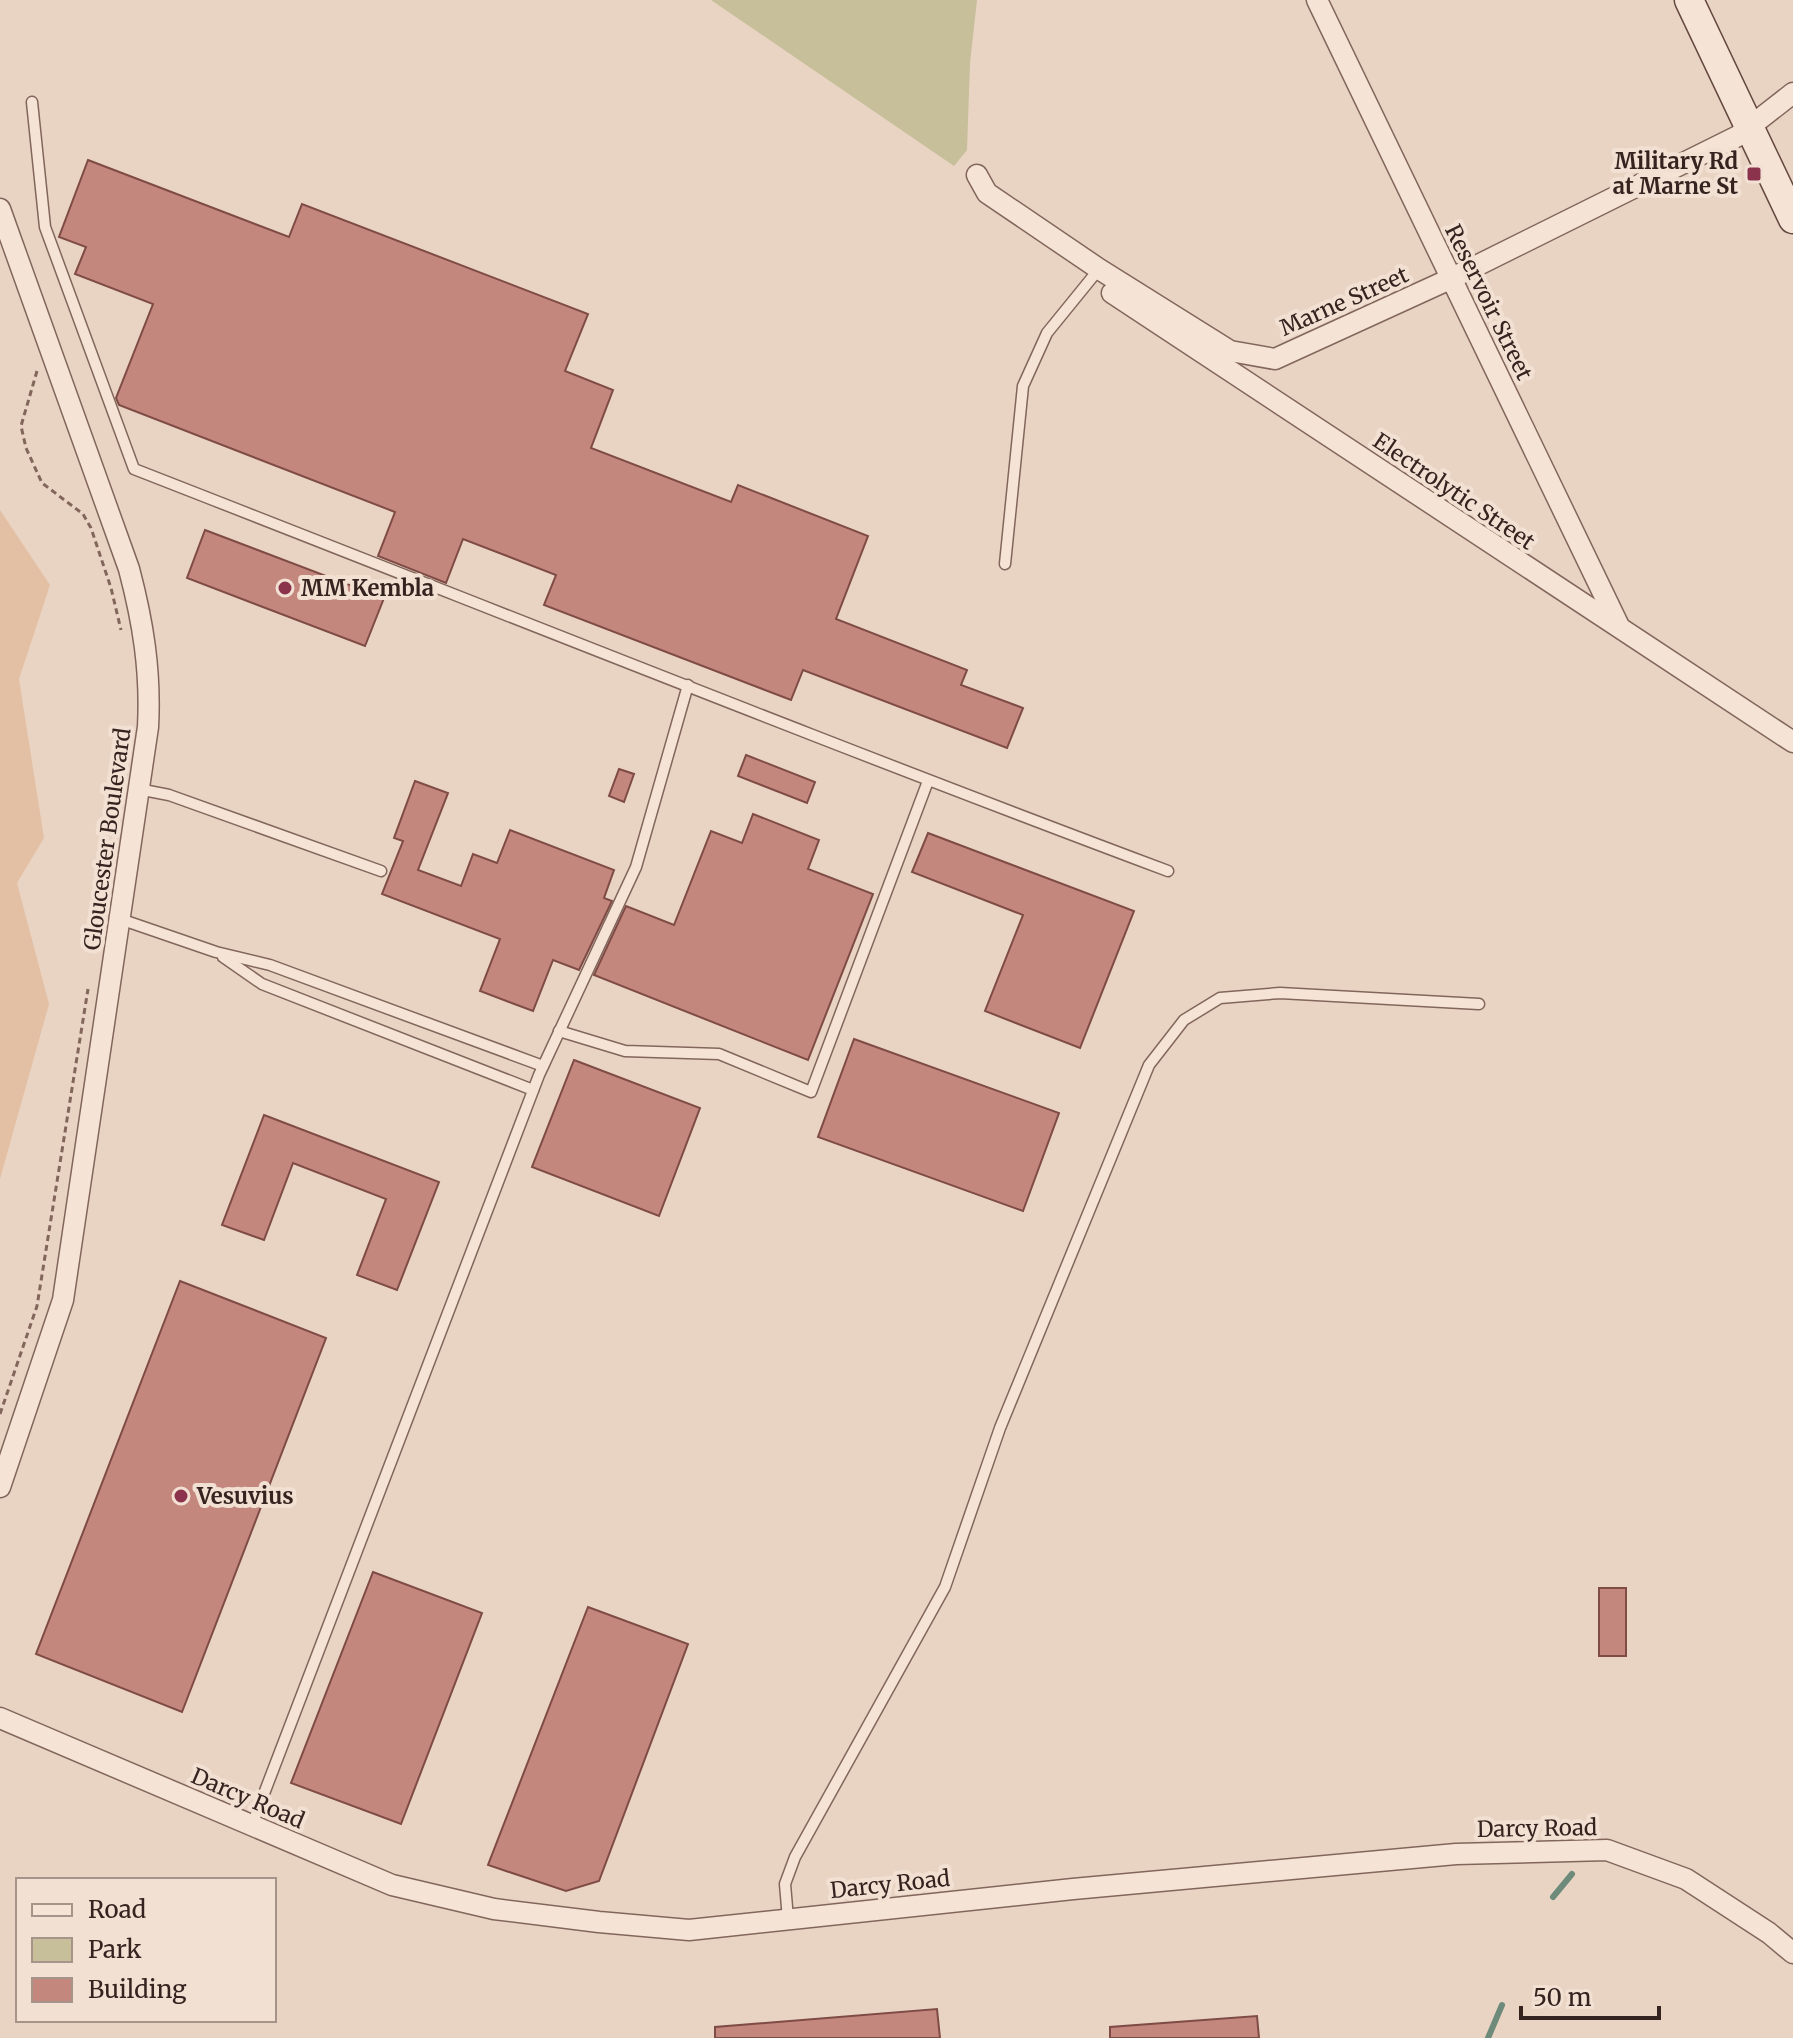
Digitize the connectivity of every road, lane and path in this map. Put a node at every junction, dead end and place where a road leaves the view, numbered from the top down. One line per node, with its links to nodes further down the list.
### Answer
1 (1317, 0): 10 (street, Reservoir Street)
2 (1689, 0): 5 (main road)
3 (1793, 93): 5 (street, Marne Street)
4 (32, 102): 15 (lane)
5 (1751, 127): 8 (main road); 10 (street, Marne Street)
6 (977, 175): 9 (street, Marne Street)
7 (0, 209): 18 (street, Gloucester Boulevard)
8 (1793, 219)
9 (1099, 269): 10 (street, Marne Street); 12 (lane); 13 (street, Electrolytic Street)
10 (1450, 279): 13 (street, Reservoir Street)
11 (37, 370): 14 (path)
12 (1005, 564)
13 (1618, 624): 16 (street, Electrolytic Street)
14 (121, 631)
15 (688, 685): 17 (lane); 25 (lane)
16 (1793, 742)
17 (928, 781): 20 (lane); 25 (lane)
18 (138, 789): 19 (lane); 21 (street, Gloucester Boulevard)
19 (381, 871)
20 (1168, 871)
21 (120, 919): 22 (lane); 29 (street, Gloucester Boulevard)
22 (216, 952): 26 (lane); 27 (lane)
23 (88, 988): 28 (path)
24 (1479, 1004): 32 (lane)
25 (559, 1031): 26 (lane)
26 (543, 1066): 27 (lane)
27 (533, 1090): 31 (lane)
28 (0, 1414)
29 (0, 1487)
30 (0, 1718): 31 (street, Darcy Road)
31 (252, 1825): 32 (street, Darcy Road)
32 (788, 1919): 33 (street, Darcy Road)
33 (1793, 1953)

